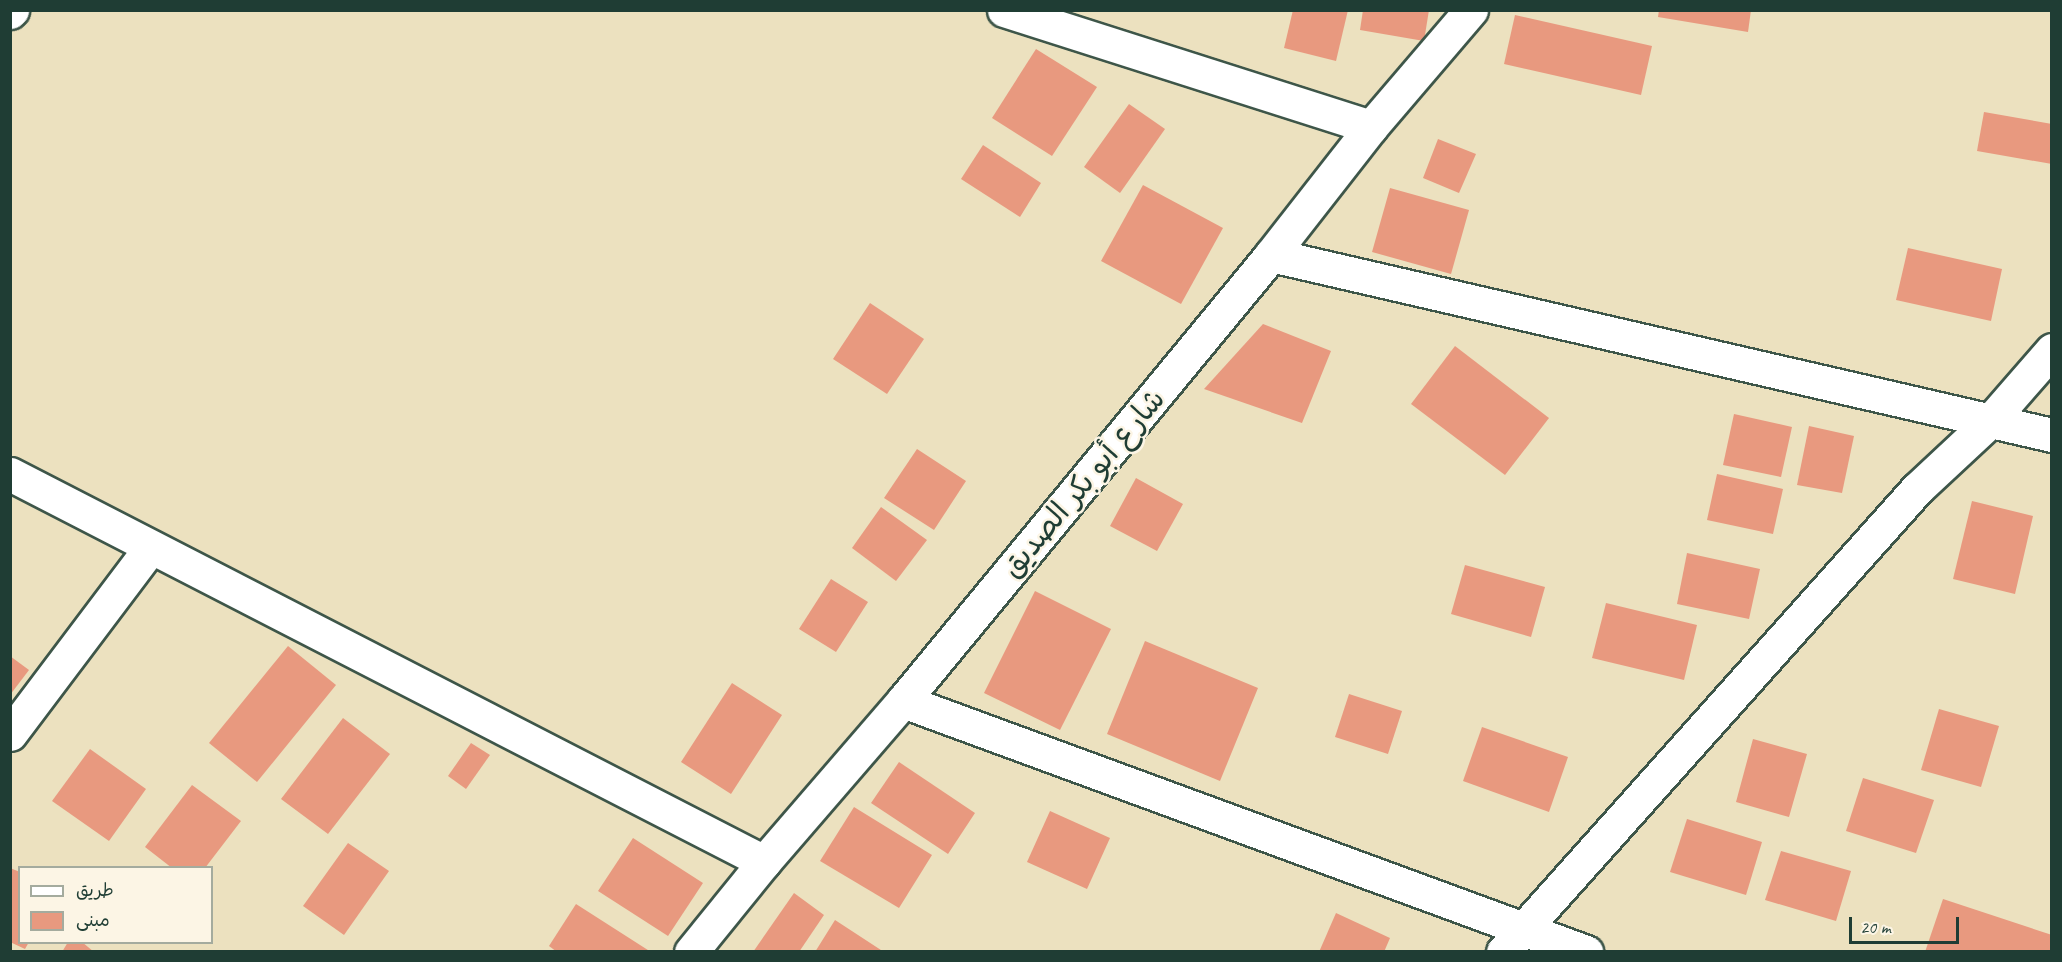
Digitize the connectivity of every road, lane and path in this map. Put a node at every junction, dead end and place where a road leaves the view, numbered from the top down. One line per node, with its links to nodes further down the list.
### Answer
1 (1004, 10): 3 (street)
2 (1470, 10): 3 (street, شارع أبو بكر الصديق)
3 (1371, 127): 4 (street, شارع أبو بكر الصديق)
4 (1271, 255): 6 (street); 10 (street, شارع أبو بكر الصديق)
5 (2052, 350): 6 (street)
6 (1991, 420): 7 (street); 13 (street)
7 (2052, 435)
8 (10, 474): 9 (street)
9 (151, 547): 11 (street); 12 (street)
10 (903, 701): 12 (street, شارع أبو بكر الصديق); 13 (street)
11 (10, 734)
12 (764, 862): 14 (street, شارع أبو بكر الصديق)
13 (1514, 941): 15 (street)
14 (691, 951)
15 (1586, 951)

